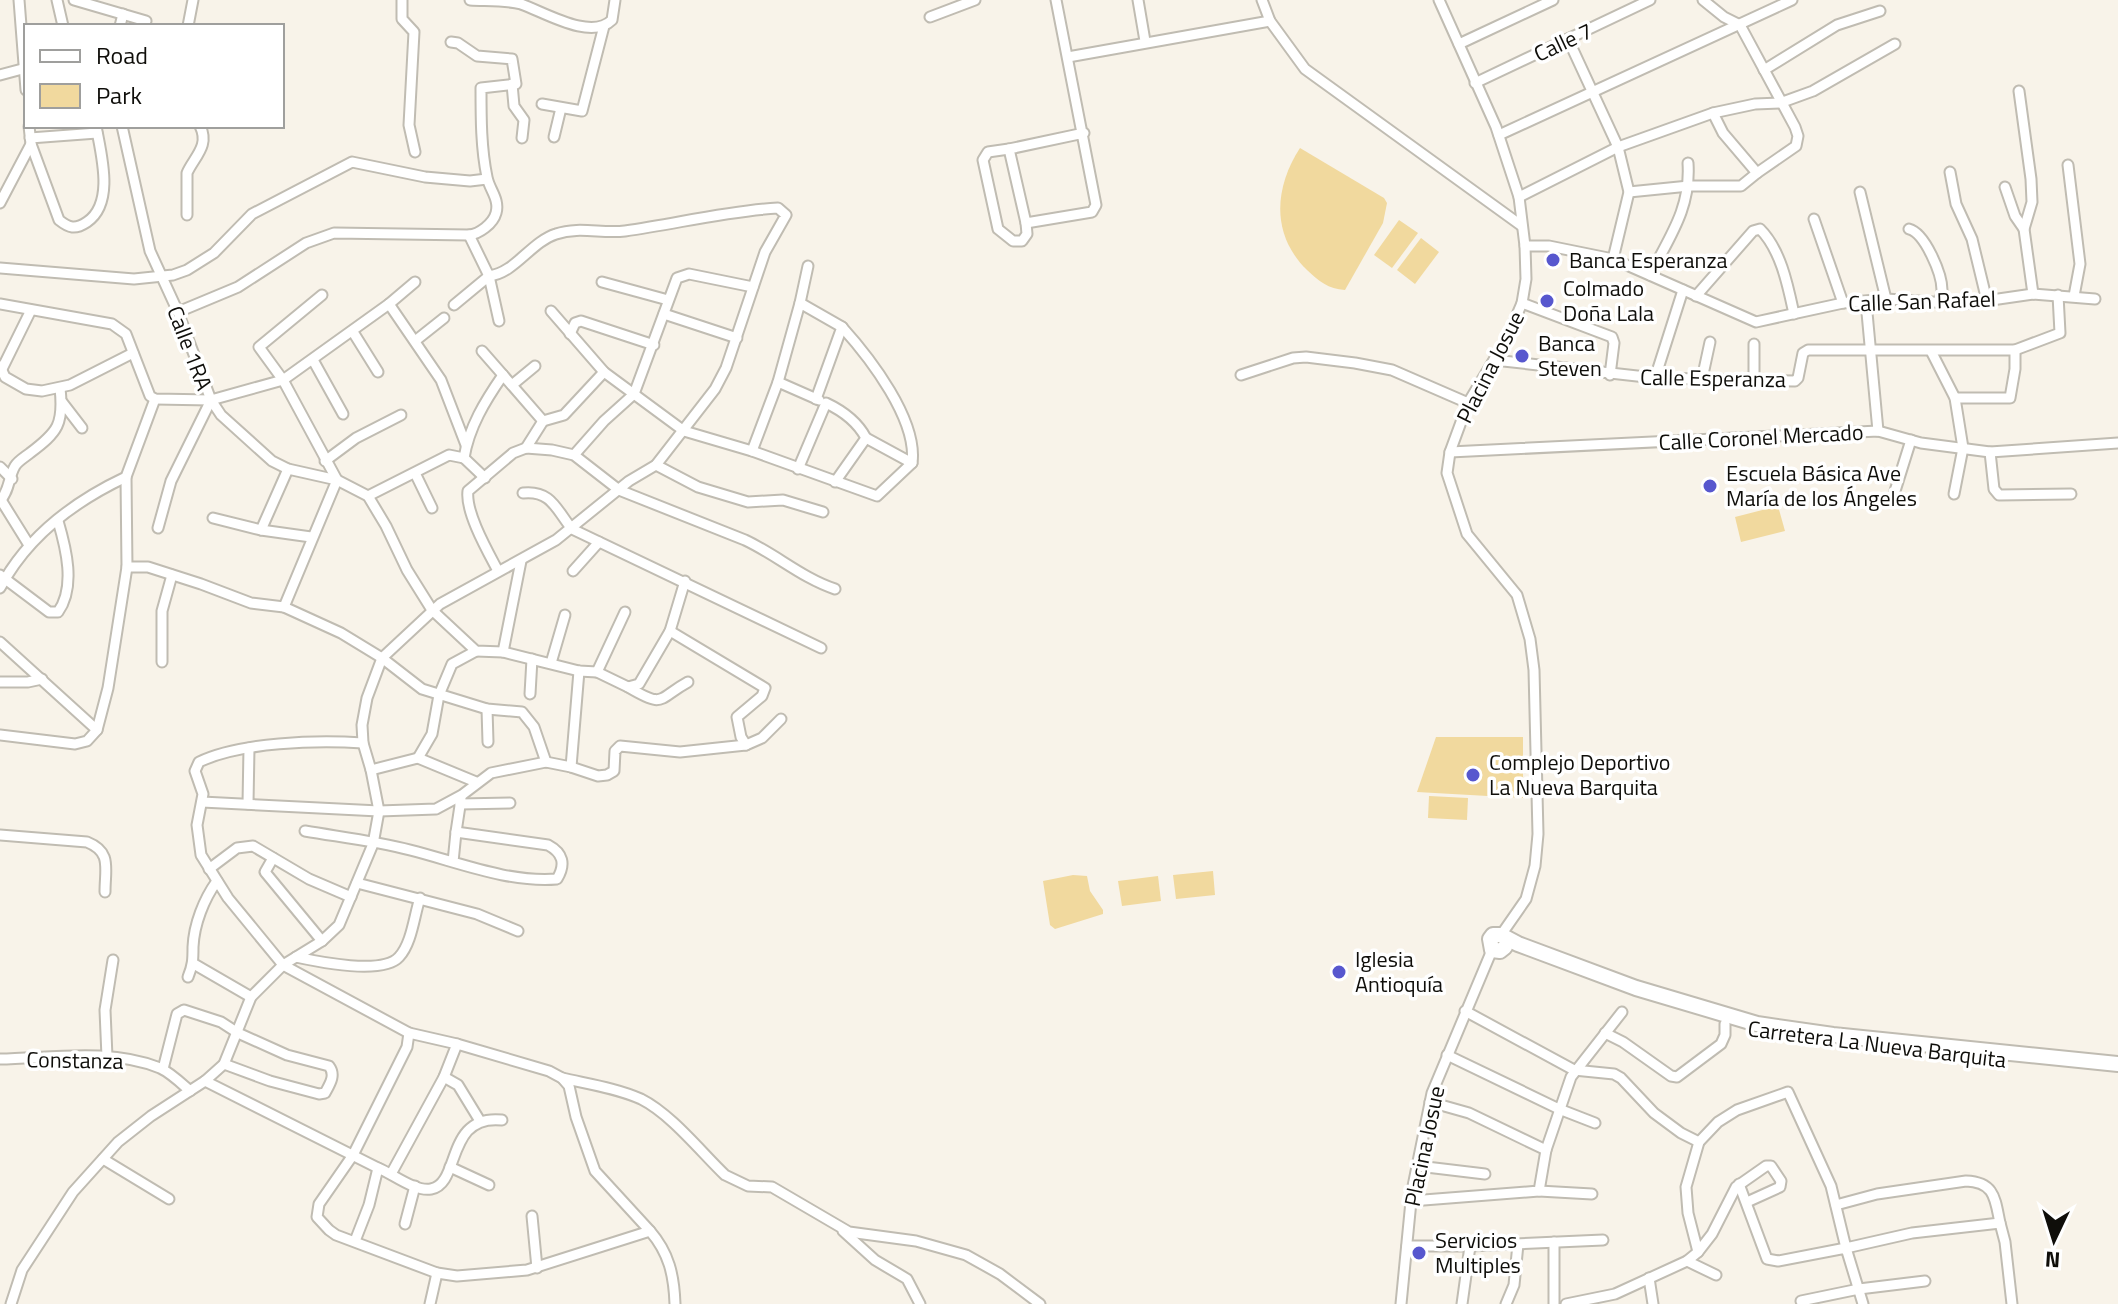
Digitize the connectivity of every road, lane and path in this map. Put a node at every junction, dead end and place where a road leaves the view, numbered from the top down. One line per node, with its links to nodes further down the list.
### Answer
1 (19, 0): 32 (street)
2 (57, 0): 22 (street)
3 (74, 0): 18 (street)
4 (193, 0): 24 (street)
5 (402, 0): 56 (street)
6 (470, 0): 26 (street)
7 (615, 0): 26 (street)
8 (975, 0): 19 (street)
9 (1056, 0): 33 (street)
10 (1138, 0): 28 (street)
11 (1262, 0): 21 (street)
12 (1439, 0): 30 (street, Placina Josue)
13 (1553, 0): 30 (street)
14 (1650, 0): 27 (street, Calle 7)
15 (1703, 0): 25 (street)
16 (1792, 0): 25 (street)
17 (1880, 11): 35 (street)
18 (123, 14): 20 (street); 23 (street)
19 (930, 17)
20 (146, 21)
21 (1270, 21): 28 (street); 71 (street)
22 (63, 24)
23 (120, 24)
24 (188, 24)
25 (1740, 25): 35 (street); 40 (street)
26 (604, 26): 43 (street)
27 (1568, 39): 37 (street, Calle 7); 40 (street)
28 (1145, 41): 33 (street)
29 (451, 42): 38 (street)
30 (1459, 44): 37 (street, Placina Josue)
31 (1895, 44): 41 (street)
32 (24, 57)
33 (1068, 57): 49 (street)
34 (24, 68): 36 (street)
35 (1764, 70): 41 (street)
36 (0, 75)
37 (1475, 83): 50 (street, Placina Josue)
38 (512, 84): 52 (street); 61 (street)
39 (2019, 91): 73 (street)
40 (1592, 92): 50 (street); 54 (street)
41 (1780, 103): 44 (street); 60 (street)
42 (542, 104): 43 (street)
43 (561, 108): 51 (street)
44 (1713, 113): 54 (street); 60 (street)
45 (29, 128): 53 (street)
46 (122, 128): 81 (street, Calle 1RA)
47 (201, 128): 68 (street)
48 (96, 130): 53 (street); 53 (street)
49 (1084, 133): 55 (street); 70 (street)
50 (1499, 135): 66 (street, Placina Josue)
51 (554, 137)
52 (522, 138)
53 (30, 141): 67 (street)
54 (1618, 147): 64 (street); 66 (street)
55 (1009, 149): 70 (street); 70 (street)
56 (415, 152)
57 (1688, 163): 62 (street)
58 (2068, 165): 90 (street)
59 (1950, 172): 94 (street)
60 (1757, 173): 62 (street)
61 (487, 179): 74 (street); 81 (street)
62 (1689, 186): 64 (street); 79 (street)
63 (2005, 187): 73 (street)
64 (1629, 192): 76 (street)
65 (1860, 192): 91 (street)
66 (1519, 197): 71 (street, Placina Josue)
67 (0, 203)
68 (187, 215)
69 (1814, 219): 98 (street)
70 (1026, 223)
71 (1522, 226): 75 (street, Placina Josue)
72 (1909, 229): 99 (street)
73 (2024, 229): 86 (street)
74 (469, 235): 80 (street); 105 (street)
75 (1525, 246): 76 (street, Calle San Rafael); 97 (street, Placina Josue)
76 (1613, 259): 79 (street, Calle San Rafael)
77 (808, 266): 96 (street)
78 (0, 268): 81 (street)
79 (1650, 275): 85 (street, Calle San Rafael)
80 (489, 276): 84 (street); 102 (street); 109 (street)
81 (161, 278): 105 (street, Calle 1RA)
82 (415, 282): 101 (street)
83 (602, 282): 93 (street)
84 (753, 287): 93 (street); 113 (street)
85 (1683, 290): 89 (street, Calle San Rafael); 132 (street)
86 (2033, 294): 88 (street, Calle San Rafael); 94 (street, Calle San Rafael)
87 (322, 295): 134 (street)
88 (2058, 295): 90 (street, Calle San Rafael); 119 (street, Calle Esperanza)
89 (1696, 296): 107 (street, Calle San Rafael); 107 (street)
90 (2074, 296): 92 (street, Calle San Rafael)
91 (1886, 299): 95 (street, Calle San Rafael); 99 (street, Calle San Rafael)
92 (2095, 299)
93 (668, 300): 106 (street)
94 (1987, 301): 99 (street, Calle San Rafael)
95 (1866, 302): 98 (street, Calle San Rafael); 118 (street)
96 (800, 303): 110 (street); 136 (street)
97 (1522, 303): 124 (street, Placina Josue); 131 (street)
98 (1843, 303): 107 (street, Calle San Rafael)
99 (1939, 303)
100 (0, 304): 103 (street)
101 (389, 304): 111 (street); 114 (street)
102 (454, 305)
103 (31, 310): 122 (street); 128 (street)
104 (551, 311): 112 (street)
105 (178, 312): 142 (street, Calle 1RA)
106 (664, 314): 113 (street); 117 (street)
107 (1794, 314)
108 (444, 318): 114 (street)
109 (499, 321)
110 (842, 327): 143 (street); 164 (street)
111 (353, 332): 123 (street); 126 (street)
112 (570, 334): 117 (street); 127 (street)
113 (737, 338): 150 (street)
114 (415, 341): 155 (street)
115 (1710, 342): 133 (street)
116 (1754, 344): 135 (street)
117 (654, 345): 139 (street)
118 (1872, 350): 121 (street, Calle Esperanza); 135 (street, Calle Esperanza); 151 (street)
119 (2015, 350): 121 (street, Calle Esperanza); 140 (street)
120 (482, 351): 129 (street)
121 (1931, 351): 140 (street)
122 (133, 353): 138 (street); 141 (street)
123 (313, 360): 134 (street); 146 (street)
124 (1494, 360): 131 (street, Calle Esperanza); 145 (street, Placina Josue)
125 (535, 366): 137 (street)
126 (378, 372)
127 (604, 372): 139 (street); 148 (street)
128 (2, 373): 138 (street)
129 (503, 375): 137 (street); 155 (street)
130 (1241, 375): 145 (street)
131 (1610, 375): 132 (street, Calle Esperanza)
132 (1655, 378): 133 (street, Calle Esperanza)
133 (1702, 379): 135 (street, Calle Esperanza)
134 (283, 380): 142 (street); 163 (street)
135 (1754, 380)
136 (778, 382): 143 (street); 158 (street)
137 (512, 385): 148 (street)
138 (60, 388): 144 (street)
139 (634, 394): 150 (street); 161 (street)
140 (1955, 398): 157 (street)
141 (155, 399): 142 (street); 170 (street)
142 (211, 400): 167 (street, Calle 1RA); 186 (street)
143 (821, 401): 152 (street); 168 (street)
144 (62, 402): 149 (street); 172 (street)
145 (1468, 403): 159 (street, Placina Josue)
146 (343, 414)
147 (401, 415): 163 (street)
148 (543, 421): 156 (street)
149 (82, 428)
150 (684, 431): 158 (street); 165 (street)
151 (1878, 431): 153 (street, Calle Coronel Mercado); 159 (street, Calle Coronel Mercado)
152 (866, 438): 164 (street); 174 (street)
153 (1911, 440): 157 (street, Calle Coronel Mercado); 176 (street)
154 (2118, 443): 160 (street, Calle Coronel Mercado)
155 (466, 445): 162 (street)
156 (526, 448): 161 (street); 171 (street)
157 (1963, 448): 160 (street, Calle Coronel Mercado); 178 (street)
158 (752, 451): 168 (street)
159 (1450, 452): 253 (street, Placina Josue)
160 (1990, 452): 179 (street)
161 (574, 455): 175 (street)
162 (464, 458): 169 (street); 171 (street)
163 (325, 461): 173 (street)
164 (912, 463): 174 (street)
165 (656, 465): 175 (street); 183 (street)
166 (0, 467): 172 (street)
167 (288, 469): 173 (street, Calle 1RA); 188 (street)
168 (798, 469): 174 (street)
169 (415, 473): 180 (street); 182 (street)
170 (126, 477): 185 (street); 193 (street)
171 (485, 478): 194 (street)
172 (12, 479): 181 (street)
173 (337, 480): 180 (street, Calle 1RA); 189 (street)
174 (835, 482)
175 (619, 490): 187 (street); 199 (street)
176 (1895, 491)
177 (523, 493): 187 (street)
178 (1954, 494)
179 (2071, 494)
180 (368, 496): 201 (street)
181 (1, 500): 191 (street)
182 (432, 508)
183 (823, 512)
184 (213, 518): 188 (street)
185 (58, 521): 191 (street); 197 (street)
186 (158, 528)
187 (572, 529): 190 (street); 192 (street)
188 (261, 530): 189 (street)
189 (311, 537): 200 (street)
190 (599, 542): 195 (street); 198 (street)
191 (29, 545): 197 (street)
192 (521, 561): 194 (street); 208 (street)
193 (127, 567): 196 (street); 223 (street)
194 (498, 571): 201 (street)
195 (573, 571)
196 (172, 575): 200 (street); 211 (street)
197 (2, 580)
198 (685, 581): 204 (street); 206 (street)
199 (835, 589)
200 (284, 607): 209 (street)
201 (432, 610): 207 (street); 209 (street)
202 (625, 612): 214 (street)
203 (565, 615): 212 (street)
204 (670, 631): 218 (street); 227 (street)
205 (0, 642): 215 (street)
206 (821, 648)
207 (476, 651): 208 (street); 220 (street)
208 (503, 652): 210 (street)
209 (382, 658): 220 (street); 226 (street)
210 (532, 659): 212 (street); 219 (street)
211 (162, 662)
212 (551, 663): 213 (street)
213 (579, 671): 214 (street); 231 (street)
214 (597, 672): 218 (street)
215 (42, 679): 216 (street); 223 (street)
216 (0, 682)
217 (688, 682): 218 (street)
218 (628, 687)
219 (530, 694)
220 (439, 695): 221 (street); 229 (street)
221 (487, 709): 225 (street); 230 (street)
222 (781, 719): 227 (street)
223 (97, 730): 224 (street)
224 (0, 735)
225 (488, 742)
226 (363, 743): 228 (street); 232 (street)
227 (746, 745): 231 (street)
228 (249, 748): 235 (street); 237 (street)
229 (418, 758): 232 (street); 233 (street)
230 (546, 762): 231 (street); 233 (street)
231 (571, 767)
232 (371, 770): 238 (street)
233 (476, 782): 234 (street)
234 (461, 799): 236 (street); 238 (street); 240 (street)
235 (202, 802): 237 (street); 245 (street)
236 (510, 803)
237 (248, 804): 238 (street)
238 (379, 811): 242 (street)
239 (305, 831): 242 (street)
240 (456, 832): 244 (street); 244 (street)
241 (0, 835): 248 (street)
242 (373, 844): 244 (street); 247 (street)
243 (273, 858): 245 (street); 249 (street); 252 (street)
244 (453, 862)
245 (209, 869): 246 (street)
246 (217, 881): 256 (street); 257 (street)
247 (357, 883): 249 (street); 250 (street)
248 (105, 892)
249 (351, 897): 252 (street)
250 (420, 898): 251 (street); 254 (street)
251 (518, 931)
252 (322, 941): 254 (street)
253 (1501, 943): 260 (street, Placina Josue); 262 (street, Carretera La Nueva Barquita); 263 (street, Carretera La Nueva Barquita)
254 (296, 957): 257 (street)
255 (113, 960): 270 (street)
256 (194, 964): 258 (street); 259 (street)
257 (283, 965): 259 (street); 265 (street)
258 (188, 977)
259 (251, 997): 264 (street)
260 (1465, 1011): 269 (street, Placina Josue); 275 (street)
261 (1622, 1012): 266 (street)
262 (1725, 1024): 263 (street, Carretera La Nueva Barquita); 266 (street)
263 (1756, 1028): 267 (street, Carretera La Nueva Barquita)
264 (238, 1033): 272 (street); 272 (street); 274 (street)
265 (409, 1033): 268 (street); 288 (street)
266 (1605, 1033): 275 (street)
267 (1832, 1039): 273 (street, Carretera La Nueva Barquita); 276 (street, Carretera La Nueva Barquita)
268 (457, 1044): 277 (street); 278 (street)
269 (1447, 1055): 281 (street, Placina Josue); 282 (street)
270 (107, 1057): 271 (street, Constanza); 274 (street, Constanza)
271 (0, 1059)
272 (224, 1064): 279 (street)
273 (2118, 1064)
274 (163, 1069): 280 (street, Constanza)
275 (1574, 1070): 282 (street); 286 (street)
276 (2118, 1071)
277 (444, 1077): 284 (street); 293 (street)
278 (562, 1078): 307 (street); 308 (street)
279 (205, 1081): 280 (street); 288 (street)
280 (190, 1091): 289 (street)
281 (1430, 1102): 287 (street); 290 (street, Placina Josue)
282 (1559, 1109): 285 (street); 287 (street)
283 (502, 1120): 284 (street)
284 (480, 1121): 291 (street)
285 (1595, 1123)
286 (1699, 1142): 303 (street); 316 (street)
287 (1546, 1150): 298 (street)
288 (353, 1155): 292 (street); 310 (street)
289 (103, 1159): 300 (street); 325 (street)
290 (1418, 1166): 294 (street); 301 (street, Placina Josue)
291 (450, 1167): 296 (street); 297 (street)
292 (378, 1168): 293 (street); 310 (street)
293 (391, 1174): 297 (street)
294 (1485, 1174)
295 (1739, 1184): 302 (street); 302 (street); 316 (street)
296 (489, 1185)
297 (415, 1186): 306 (street)
298 (1539, 1191): 299 (street); 301 (street)
299 (1592, 1194)
300 (169, 1199)
301 (1411, 1201): 313 (street, Placina Josue)
302 (1747, 1202): 315 (street)
303 (1836, 1205): 305 (street); 315 (street)
304 (532, 1216): 318 (street)
305 (2000, 1223): 315 (street); 337 (street)
306 (405, 1224)
307 (841, 1228): 328 (street); 329 (street)
308 (650, 1231): 318 (street); 327 (street)
309 (1603, 1240): 311 (street)
310 (355, 1241): 319 (street)
311 (1554, 1242): 312 (street); 333 (street)
312 (1518, 1244): 314 (street); 332 (street)
313 (1407, 1246): 314 (street); 330 (street, Placina Josue)
314 (1470, 1246): 331 (street)
315 (1846, 1248): 323 (street)
316 (1698, 1252): 317 (street)
317 (1687, 1261): 320 (street); 321 (street)
318 (537, 1268): 319 (street)
319 (437, 1273): 326 (street)
320 (1716, 1275)
321 (1649, 1278): 334 (street); 335 (street)
322 (1925, 1281): 323 (street)
323 (1859, 1289): 324 (street); 336 (street)
324 (1801, 1301)
325 (11, 1304)
326 (430, 1304)
327 (675, 1304)
328 (920, 1304)
329 (1040, 1304)
330 (1401, 1304)
331 (1462, 1304)
332 (1506, 1304)
333 (1554, 1304)
334 (1566, 1304)
335 (1653, 1304)
336 (1863, 1304)
337 (2012, 1304)

